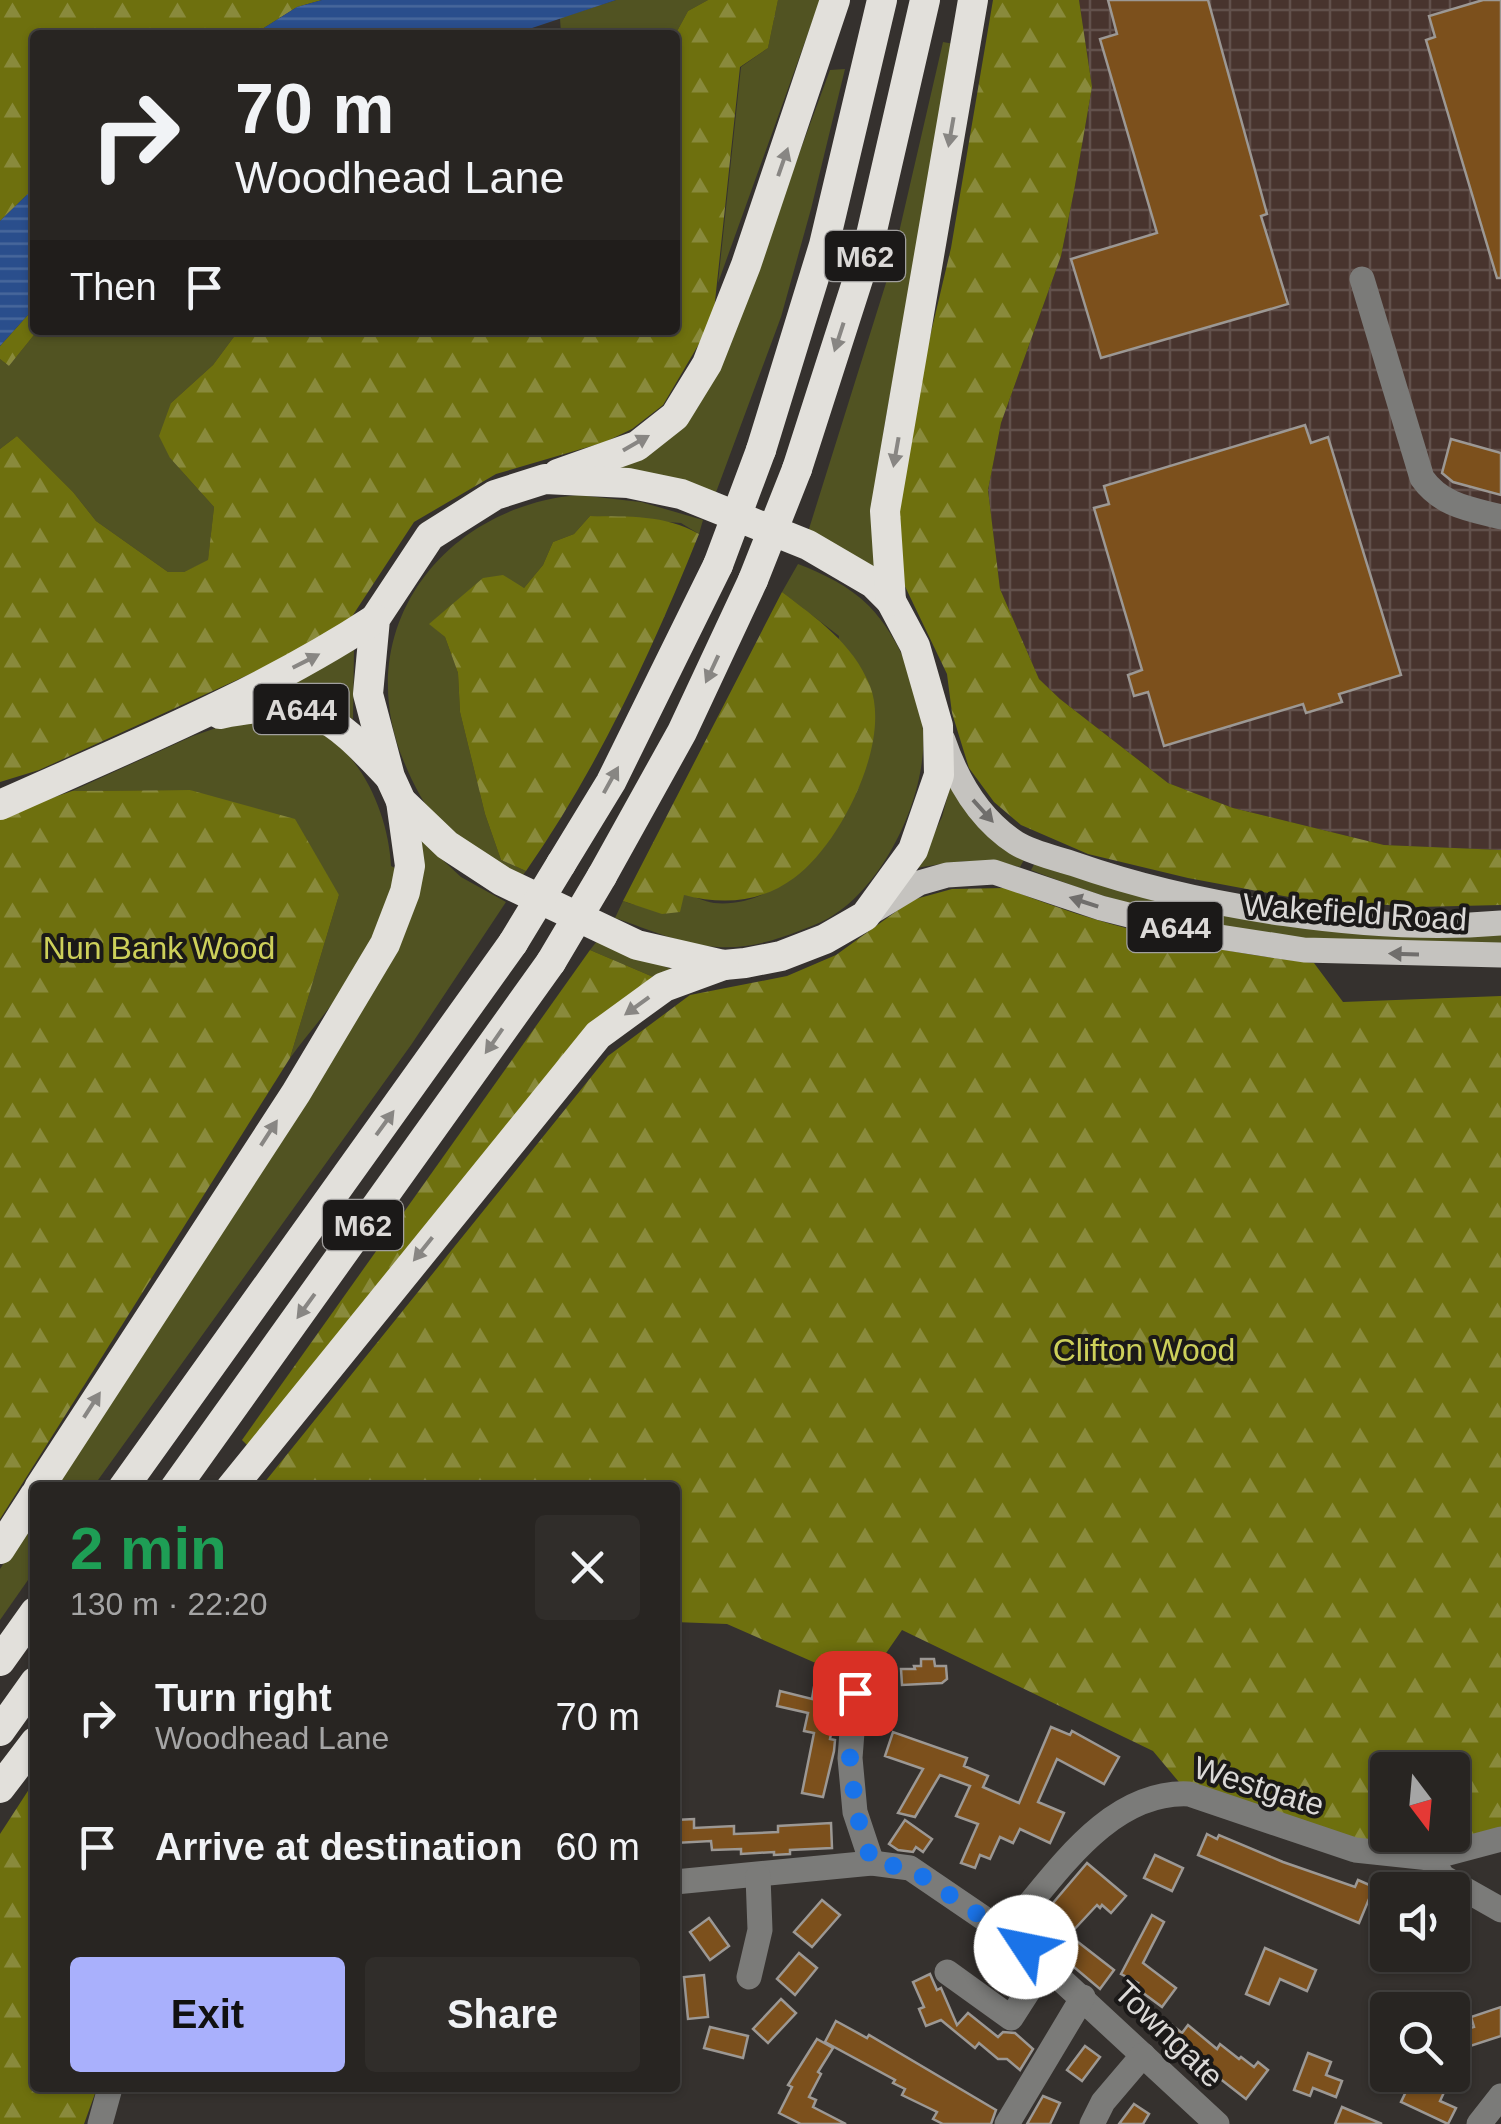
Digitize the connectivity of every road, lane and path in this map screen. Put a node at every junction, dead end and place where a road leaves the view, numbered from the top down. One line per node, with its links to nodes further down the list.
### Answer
1 (924, 0): 20 (highway, M62, one-way to 20, bridge)
2 (974, 0): 8 (highway, one-way to 8)
3 (832, 11): 6 (highway, one-way to 3)
4 (879, 14): 19 (highway, M62, one-way to 4, bridge)
5 (1362, 279): 7 (street)
6 (545, 479): 8 (highway, A644); 9 (highway, A644)
7 (1501, 517)
8 (891, 601): 11 (highway, A644)
9 (375, 618): 10 (highway, A644, one-way to 9); 12 (highway, A644)
10 (188, 720): 12 (highway, A644); 13 (highway, A644)
11 (938, 726): 14 (highway, A644); 15 (main road, Wakefield Road / A644, one-way to 15)
12 (396, 789): 17 (highway, A644); 18 (highway, one-way to 12)
13 (0, 805)
14 (865, 916): 16 (main road, Wakefield Road / A644, one-way to 14); 17 (highway, A644)
15 (1501, 923)
16 (1501, 955)
17 (724, 965): 21 (highway, one-way to 21)
18 (44, 1482)
19 (128, 1482)
20 (179, 1482)
21 (236, 1482)
22 (30, 1502): 23 (highway)
23 (0, 1550)
24 (30, 1619): 25 (highway)
25 (0, 1660)
26 (30, 1689): 28 (highway)
27 (855, 1693): 33 (street)
28 (0, 1731)
29 (30, 1749): 30 (highway)
30 (0, 1788)
31 (1501, 1839): 32 (street)
32 (1430, 1858): 36 (street); 37 (street, Westgate)
33 (872, 1863): 34 (street, Towngate); 37 (street, Towngate)
34 (758, 1876): 35 (street, Towngate); 40 (street)
35 (680, 1882)
36 (1501, 1910)
37 (1004, 1933): 38 (street, Towngate)
38 (1046, 1965): 39 (street); 41 (street, Towngate)
39 (947, 1972)
40 (749, 1978)
41 (1083, 1997): 42 (street, Towngate); 46 (street)
42 (1143, 2056): 47 (street); 48 (street, Towngate)
43 (109, 2092): 45 (street)
44 (1501, 2096): 49 (street)
45 (100, 2124)
46 (1007, 2124)
47 (1092, 2124)
48 (1217, 2124)
49 (1479, 2124)

